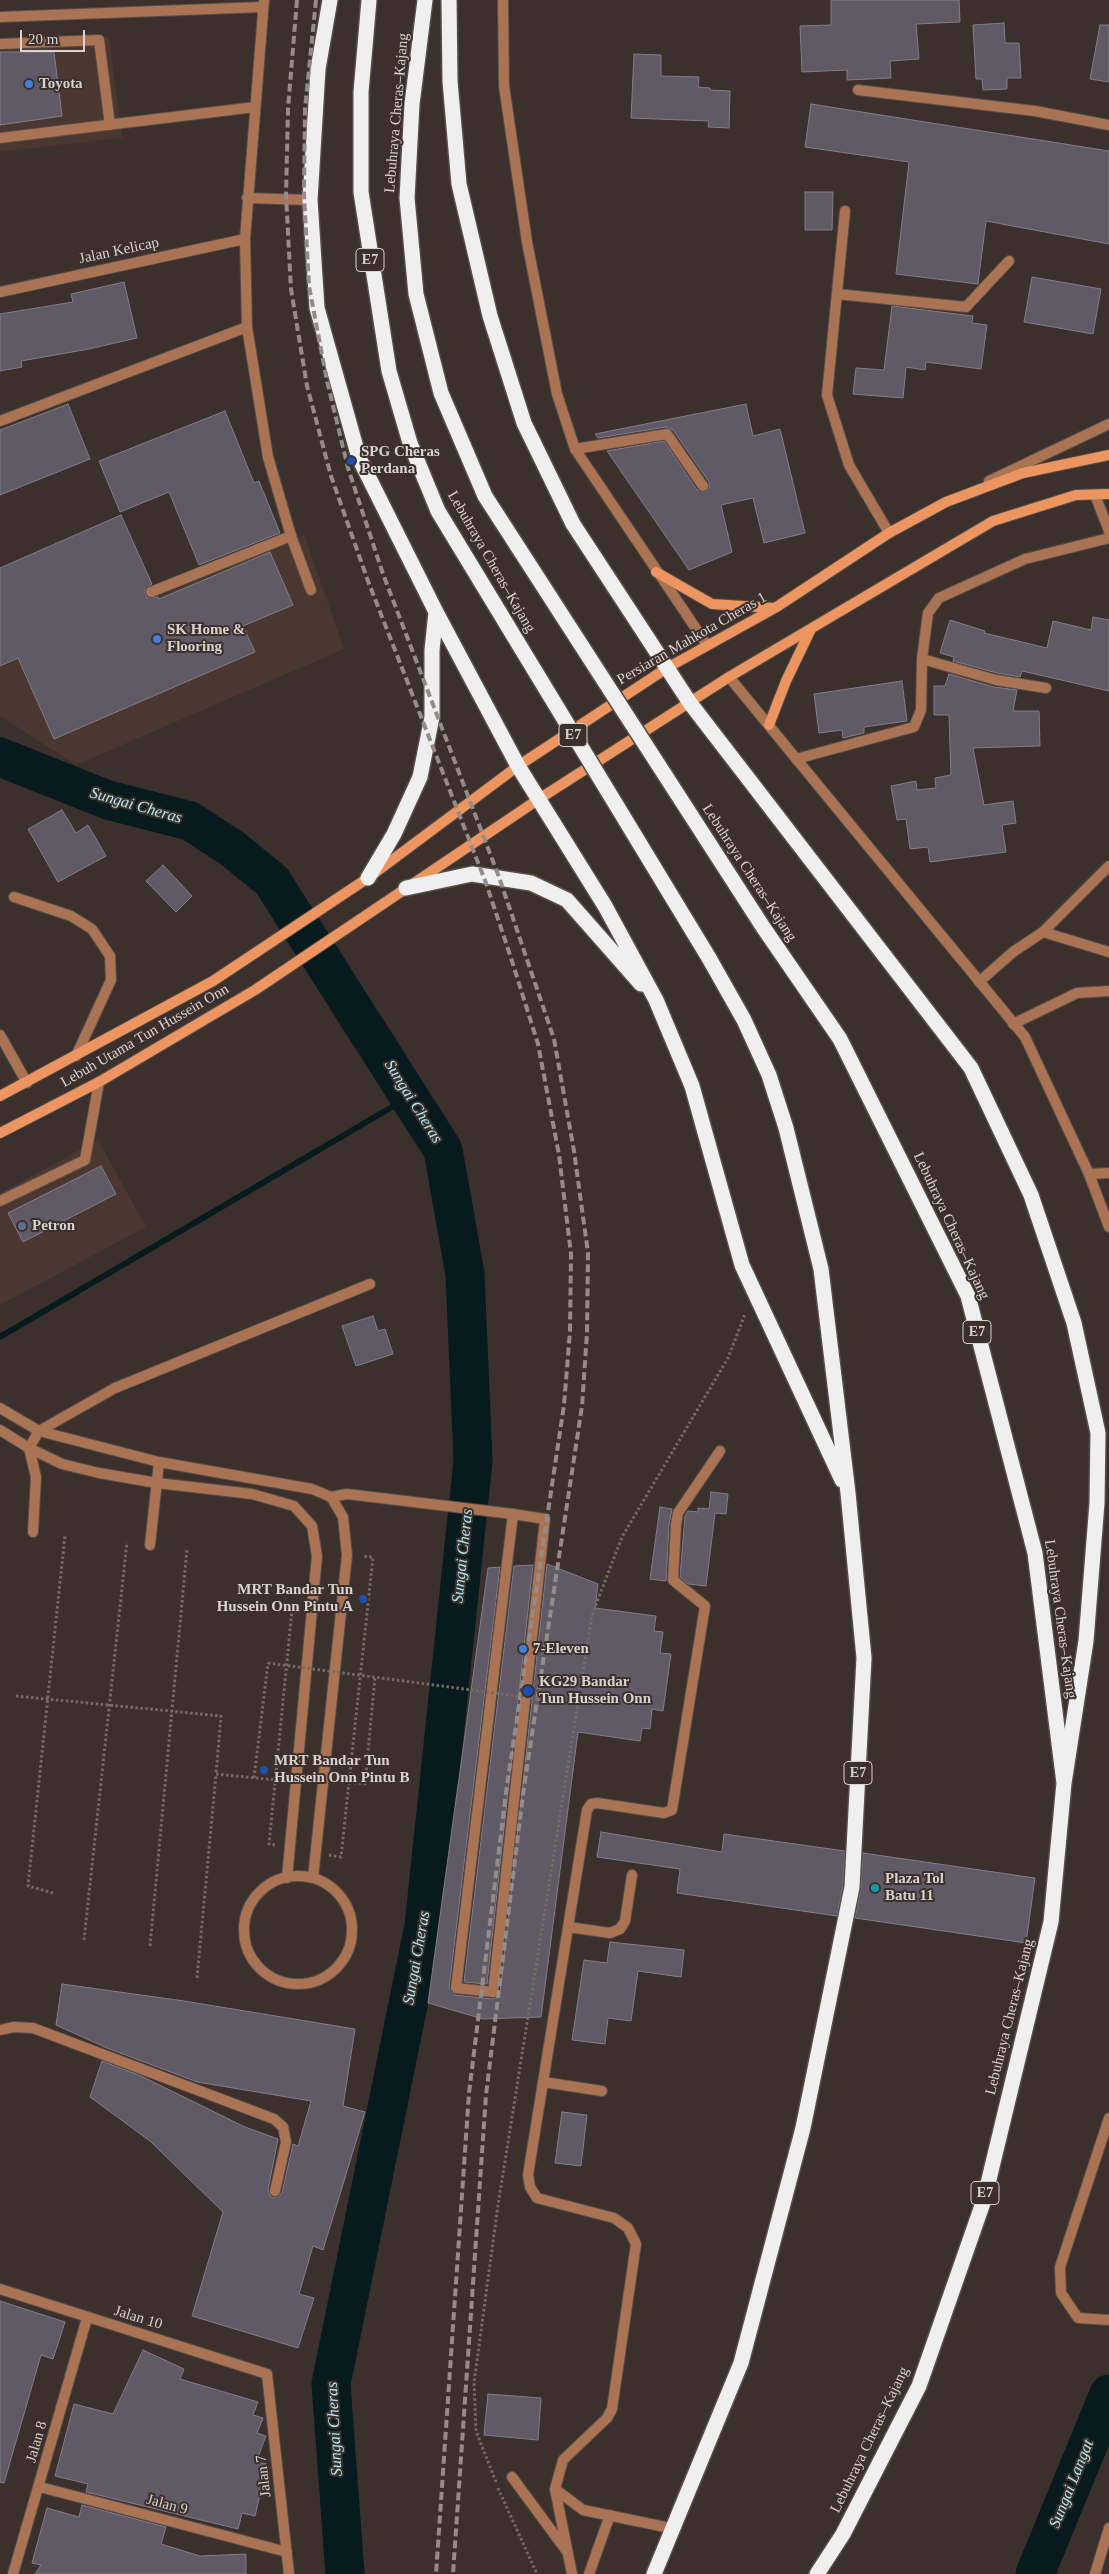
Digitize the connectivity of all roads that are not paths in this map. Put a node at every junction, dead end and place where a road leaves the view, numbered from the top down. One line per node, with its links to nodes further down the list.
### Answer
1 (330, 0): 15 (highway)
2 (369, 0): 79 (highway, Lebuhraya Cheras–Kajang / E7, bridge)
3 (425, 0): 84 (highway, Lebuhraya Cheras–Kajang / E7, bridge)
4 (449, 0): 42 (highway)
5 (503, 0): 24 (street)
6 (264, 4): 7 (street); 10 (street)
7 (0, 17)
8 (0, 44): 11 (street)
9 (858, 90): 12 (street)
10 (255, 107): 11 (street); 14 (street)
11 (110, 125): 13 (street)
12 (1109, 125)
13 (0, 138)
14 (247, 198): 15 (street); 17 (street)
15 (310, 200): 38 (highway)
16 (845, 210): 20 (street)
17 (245, 240): 19 (street, Jalan Kelicap); 21 (street)
18 (1009, 262): 20 (street)
19 (0, 292)
20 (837, 294): 31 (street)
21 (247, 327): 22 (street); 32 (street)
22 (0, 421)
23 (1109, 424): 29 (street)
24 (575, 449): 26 (street); 34 (street)
25 (1109, 455): 29 (main road, Persiaran Mahkota Cheras 1)
26 (703, 486)
27 (1095, 494): 28 (main road); 30 (street); 39 (main road)
28 (1109, 494)
29 (946, 502): 31 (main road, Persiaran Mahkota Cheras 1)
30 (1109, 531)
31 (889, 533): 37 (main road, Persiaran Mahkota Cheras 1)
32 (291, 536): 35 (street); 36 (street)
33 (1109, 538): 41 (street)
34 (656, 572): 37 (main road); 40 (street)
35 (311, 590)
36 (151, 592)
37 (775, 608): 40 (main road, Persiaran Mahkota Cheras 1)
38 (436, 612): 48 (highway); 51 (highway)
39 (811, 628): 43 (main road); 46 (main road)
40 (707, 645): 42 (main road, Persiaran Mahkota Cheras 1)
41 (922, 659): 44 (street); 47 (street)
42 (667, 668): 45 (highway); 48 (main road, Persiaran Mahkota Cheras 1)
43 (729, 677): 45 (main road); 46 (street)
44 (1046, 688)
45 (690, 703): 49 (main road); 84 (highway)
46 (769, 725): 47 (street)
47 (796, 759): 57 (street)
48 (518, 766): 49 (highway); 51 (main road, Persiaran Mahkota Cheras 1)
49 (539, 799): 52 (main road); 59 (highway)
50 (1109, 866): 55 (street)
51 (368, 878): 54 (main road, Persiaran Mahkota Cheras 1)
52 (406, 888): 59 (highway); 63 (main road, Lebuh Utama Tun Hussein Onn)
53 (14, 897): 62 (street)
54 (321, 910): 62 (main road, Lebuh Utama Tun Hussein Onn)
55 (1043, 932): 56 (street); 57 (street)
56 (1109, 952)
57 (979, 982): 60 (street)
58 (1109, 991): 60 (street)
59 (656, 1000): 79 (highway)
60 (1013, 1024): 67 (street)
61 (0, 1034): 64 (street)
62 (76, 1056): 64 (main road, Lebuh Utama Tun Hussein Onn)
63 (99, 1082): 66 (main road, Lebuh Utama Tun Hussein Onn); 69 (street)
64 (27, 1083): 65 (main road, Lebuh Utama Tun Hussein Onn)
65 (0, 1096)
66 (0, 1133)
67 (1089, 1174): 68 (street); 70 (street)
68 (1109, 1174)
69 (0, 1201)
70 (1109, 1227)
71 (370, 1284): 74 (street)
72 (0, 1408): 74 (street)
73 (0, 1430): 75 (street)
74 (39, 1430): 75 (street); 77 (street)
75 (29, 1448): 78 (street); 82 (street)
76 (720, 1450): 88 (street)
77 (159, 1462): 78 (street); 80 (street)
78 (156, 1483): 83 (street); 86 (street)
79 (848, 1493): 102 (highway, Lebuhraya Cheras–Kajang / E7)
80 (331, 1497): 81 (street); 87 (street)
81 (513, 1514): 81 (street)
82 (33, 1532)
83 (150, 1545)
84 (1064, 1783): 111 (highway, Lebuhraya Cheras–Kajang / E7)
85 (632, 1876): 88 (street)
86 (287, 1878): 87 (street); 87 (street)
87 (313, 1878)
88 (568, 1927): 90 (street)
89 (0, 2030): 93 (street)
90 (543, 2082): 91 (street); 100 (street)
91 (602, 2091)
92 (1109, 2118): 96 (street)
93 (275, 2191)
94 (0, 2288): 95 (street, Jalan 10)
95 (87, 2318): 97 (street, Jalan 10); 99 (street, Jalan 8)
96 (1109, 2320)
97 (267, 2374): 104 (street, Jalan 7)
98 (512, 2477): 105 (street)
99 (40, 2486): 104 (street, Jalan 9); 106 (street, Jalan 8)
100 (555, 2489): 101 (street); 105 (street)
101 (610, 2515): 102 (street); 109 (street)
102 (674, 2528): 110 (highway, Lebuhraya Cheras–Kajang / E7)
103 (1109, 2528): 112 (street)
104 (288, 2552): 107 (street, Jalan 7)
105 (570, 2556): 108 (street)
106 (13, 2574)
107 (289, 2574)
108 (572, 2574)
109 (588, 2574)
110 (654, 2574)
111 (817, 2574)
112 (1095, 2574)

